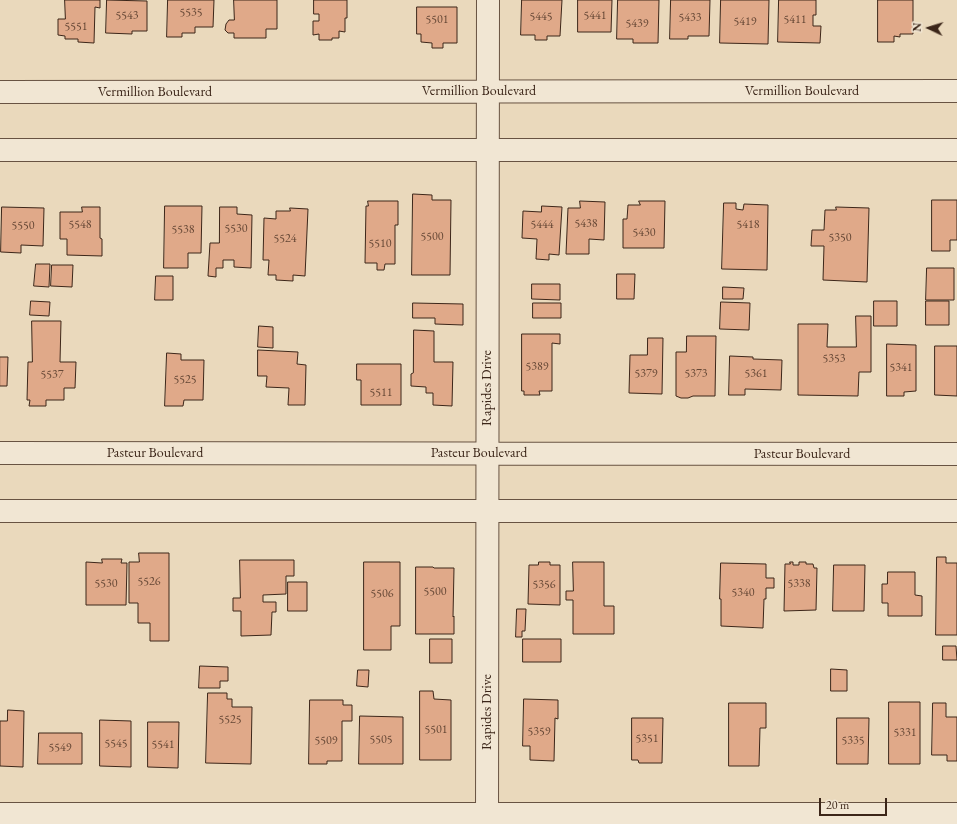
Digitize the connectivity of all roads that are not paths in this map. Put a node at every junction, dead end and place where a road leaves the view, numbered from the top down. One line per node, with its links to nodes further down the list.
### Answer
1 (488, 0): 2 (street, Rapides Drive)
2 (488, 91): 3 (street, Vermillion Boulevard); 4 (street, Vermillion Boulevard); 6 (street, Rapides Drive)
3 (957, 91)
4 (0, 92)
5 (0, 150): 6 (street)
6 (488, 150): 7 (street); 9 (street, Rapides Drive)
7 (957, 150)
8 (0, 453): 9 (street, Pasteur Boulevard)
9 (487, 453): 10 (street, Pasteur Boulevard); 12 (street, Rapides Drive)
10 (957, 454)
11 (0, 511): 12 (street)
12 (487, 511): 13 (street); 16 (street, Rapides Drive)
13 (957, 511)
14 (0, 814): 16 (street)
15 (957, 814): 16 (street)
16 (487, 819)

